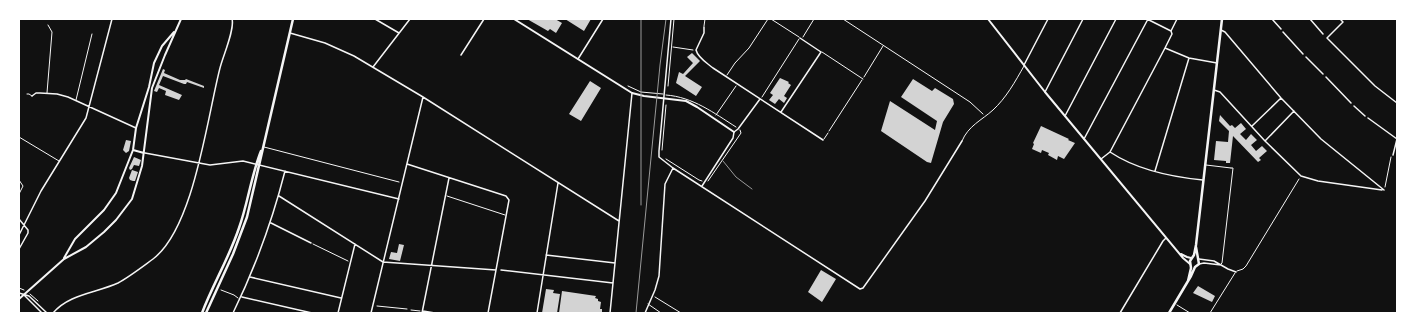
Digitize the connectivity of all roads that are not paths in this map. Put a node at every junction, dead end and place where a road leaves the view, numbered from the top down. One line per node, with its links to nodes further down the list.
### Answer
1 (112, 19): 62 (street)
2 (181, 19): 27 (street)
3 (232, 19): 86 (street)
4 (293, 19): 29 (main road)
5 (375, 19): 31 (street)
6 (410, 19): 31 (street)
7 (484, 19): 38 (street)
8 (514, 19): 41 (street)
9 (603, 19): 41 (street)
10 (673, 19): 91 (street)
11 (705, 19): 24 (street)
12 (771, 19): 34 (street)
13 (988, 19): 43 (street)
14 (1048, 19): 43 (street)
15 (1083, 19): 49 (street)
16 (1116, 19): 66 (street)
17 (1147, 19): 28 (street); 74 (street)
18 (1177, 19): 28 (street)
19 (1222, 19): 26 (main road)
20 (1272, 19): 25 (street)
21 (1310, 19): 33 (street)
22 (1341, 20): 61 (street)
23 (48, 25): 51 (street)
24 (704, 27): 58 (street)
25 (1281, 29)
26 (1220, 30): 42 (main road); 57 (street)
27 (175, 31): 70 (street); 82 (street)
28 (1171, 31): 35 (street)
29 (290, 32): 44 (street); 79 (main road)
30 (1283, 32): 37 (street)
31 (399, 33): 44 (street)
32 (92, 34): 59 (street)
33 (1323, 34)
34 (801, 38): 36 (street)
35 (1165, 48): 40 (street); 81 (street)
36 (821, 52): 47 (street); 65 (street)
37 (1303, 54)
38 (461, 55)
39 (1306, 56): 45 (street)
40 (1189, 58): 42 (street); 93 (street)
41 (578, 59): 52 (street)
42 (1217, 63): 48 (main road)
43 (1024, 66): 49 (street); 78 (street)
44 (372, 67): 56 (street)
45 (1323, 74)
46 (1326, 77): 60 (street)
47 (863, 79)
48 (1213, 90): 69 (street); 90 (main road)
49 (1045, 92): 66 (street)
50 (19, 93): 54 (street)
51 (47, 93): 55 (street); 59 (street)
52 (632, 93): 71 (street); 102 (street)
53 (27, 94): 55 (street)
54 (20, 96)
55 (32, 96)
56 (423, 97): 89 (street); 97 (street)
57 (1280, 98): 64 (street); 69 (street)
58 (760, 99): 65 (street); 71 (street)
59 (76, 100): 62 (street)
60 (1352, 103)
61 (1397, 103)
62 (90, 106): 70 (street); 85 (street)
63 (1354, 106): 67 (street)
64 (1294, 111): 77 (street); 77 (street)
65 (781, 113): 76 (street)
66 (1065, 116): 74 (street)
67 (1366, 116)
68 (1368, 118): 75 (street)
69 (1252, 126): 77 (street)
70 (136, 128): 80 (street)
71 (734, 132): 98 (street)
72 (828, 133): 76 (street)
73 (19, 137): 85 (street)
74 (1084, 139): 84 (street)
75 (1397, 139): 83 (street)
76 (823, 140)
77 (1265, 140)
78 (962, 141): 98 (street)
79 (262, 147): 87 (main road); 88 (main road); 96 (street)
80 (133, 150): 82 (street); 114 (street)
81 (1110, 152): 84 (street); 93 (street)
82 (144, 153): 86 (street); 114 (street)
83 (1393, 155)
84 (1101, 159): 106 (street)
85 (59, 161): 104 (street)
86 (199, 164): 87 (street); 139 (street)
87 (256, 164): 88 (street); 140 (main road)
88 (260, 164): 92 (street); 141 (main road)
89 (407, 164): 94 (street); 100 (street)
90 (1205, 164): 95 (main road); 121 (street)
91 (673, 168): 98 (street); 135 (street)
92 (285, 171): 99 (street); 100 (street)
93 (1155, 171): 95 (street)
94 (449, 178): 120 (street); 123 (street)
95 (1203, 180): 109 (main road)
96 (399, 182)
97 (558, 183): 102 (street); 112 (street)
98 (702, 186)
99 (279, 196): 103 (street); 108 (street)
100 (399, 199): 116 (street)
101 (19, 219): 104 (street)
102 (619, 221): 117 (street)
103 (271, 223): 107 (street); 127 (street)
104 (24, 224): 105 (street); 110 (street)
105 (19, 235)
106 (1167, 238): 111 (street); 152 (street)
107 (311, 243)
108 (355, 244): 116 (street); 133 (street)
109 (1196, 245): 113 (main road); 115 (main road)
110 (19, 250)
111 (1180, 253): 113 (street); 118 (street)
112 (546, 255): 117 (street); 126 (street)
113 (1192, 258): 115 (main road); 118 (main road)
114 (64, 259): 131 (street)
115 (1199, 259): 119 (main road); 121 (street)
116 (383, 262): 120 (street); 145 (street)
117 (615, 263): 129 (street)
118 (1190, 264): 122 (main road); 128 (main road)
119 (1199, 264): 121 (street); 122 (main road)
120 (431, 265): 123 (street); 136 (street)
121 (1221, 265): 125 (street)
122 (1195, 267): 128 (main road)
123 (496, 270): 147 (street)
124 (501, 270): 126 (street)
125 (1236, 272): 154 (street)
126 (543, 274): 129 (street); 148 (street)
127 (250, 277): 132 (street); 133 (street)
128 (1188, 281): 153 (main road)
129 (613, 282): 149 (street)
130 (19, 293): 131 (street)
131 (24, 295): 134 (street); 137 (street); 138 (street)
132 (240, 298): 142 (street); 143 (street)
133 (341, 298): 144 (street)
134 (19, 299)
135 (648, 304): 150 (street); 151 (street)
136 (422, 312): 146 (street)
137 (42, 313)
138 (47, 313)
139 (53, 313)
140 (202, 313)
141 (206, 313)
142 (233, 313)
143 (312, 313)
144 (338, 313)
145 (371, 313)
146 (435, 313)
147 (488, 313)
148 (537, 313)
149 (610, 313)
150 (645, 313)
151 (661, 313)
152 (1120, 313)
153 (1169, 313)
154 (1210, 313)

